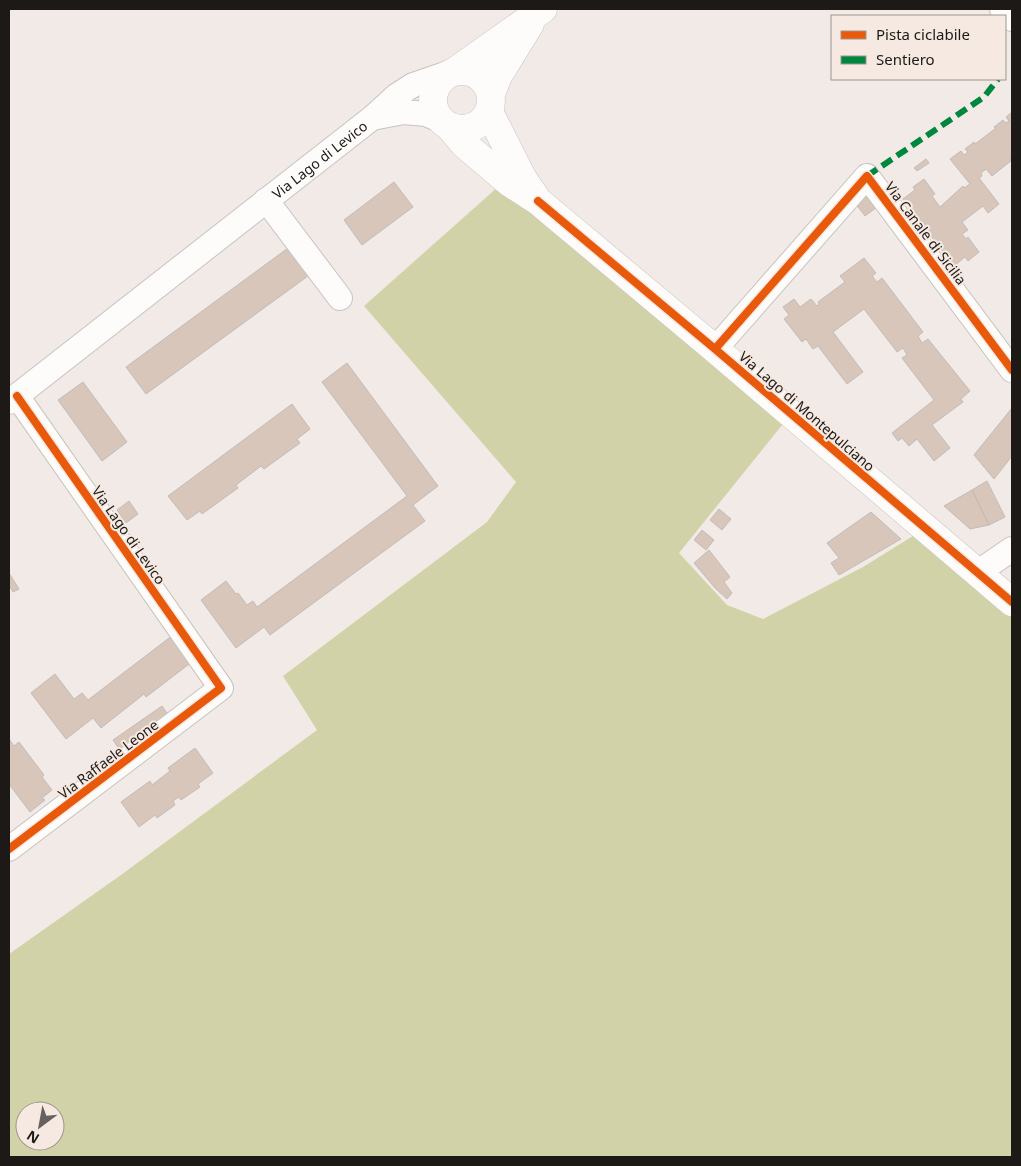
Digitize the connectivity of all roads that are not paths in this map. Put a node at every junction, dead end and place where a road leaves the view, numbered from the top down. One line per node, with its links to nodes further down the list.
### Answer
1 (1002, 9): 3 (street)
2 (540, 11): 4 (street, Via Lago di Levico); 5 (street, Via Lago di Levico)
3 (1012, 19)
4 (453, 72): 5 (street); 6 (street, Via Lago di Levico); 7 (street, Via Lago di Levico)
5 (490, 103): 7 (street, Via Lago di Levico); 9 (street, Via Lago di Montepulciano)
6 (372, 118): 7 (street, Via Lago di Levico); 8 (street, Via Lago di Levico)
7 (445, 124): 9 (street, Via Lago di Montepulciano)
8 (266, 200): 10 (street, Via Lago di Levico); 13 (street, Via Lago di Levico)
9 (538, 201): 11 (street, Via Lago di Montepulciano)
10 (340, 298)
11 (716, 349): 12 (street, Via Canale di Sicilia); 15 (street, Via Lago di Montepulciano)
12 (1012, 370)
13 (13, 399): 17 (street, Via Lago di Levico)
14 (1012, 549): 15 (street)
15 (978, 573): 16 (street, Via Lago di Montepulciano)
16 (1012, 602)
17 (221, 688): 18 (street, Via Raffaele Leone)
18 (10, 845)

